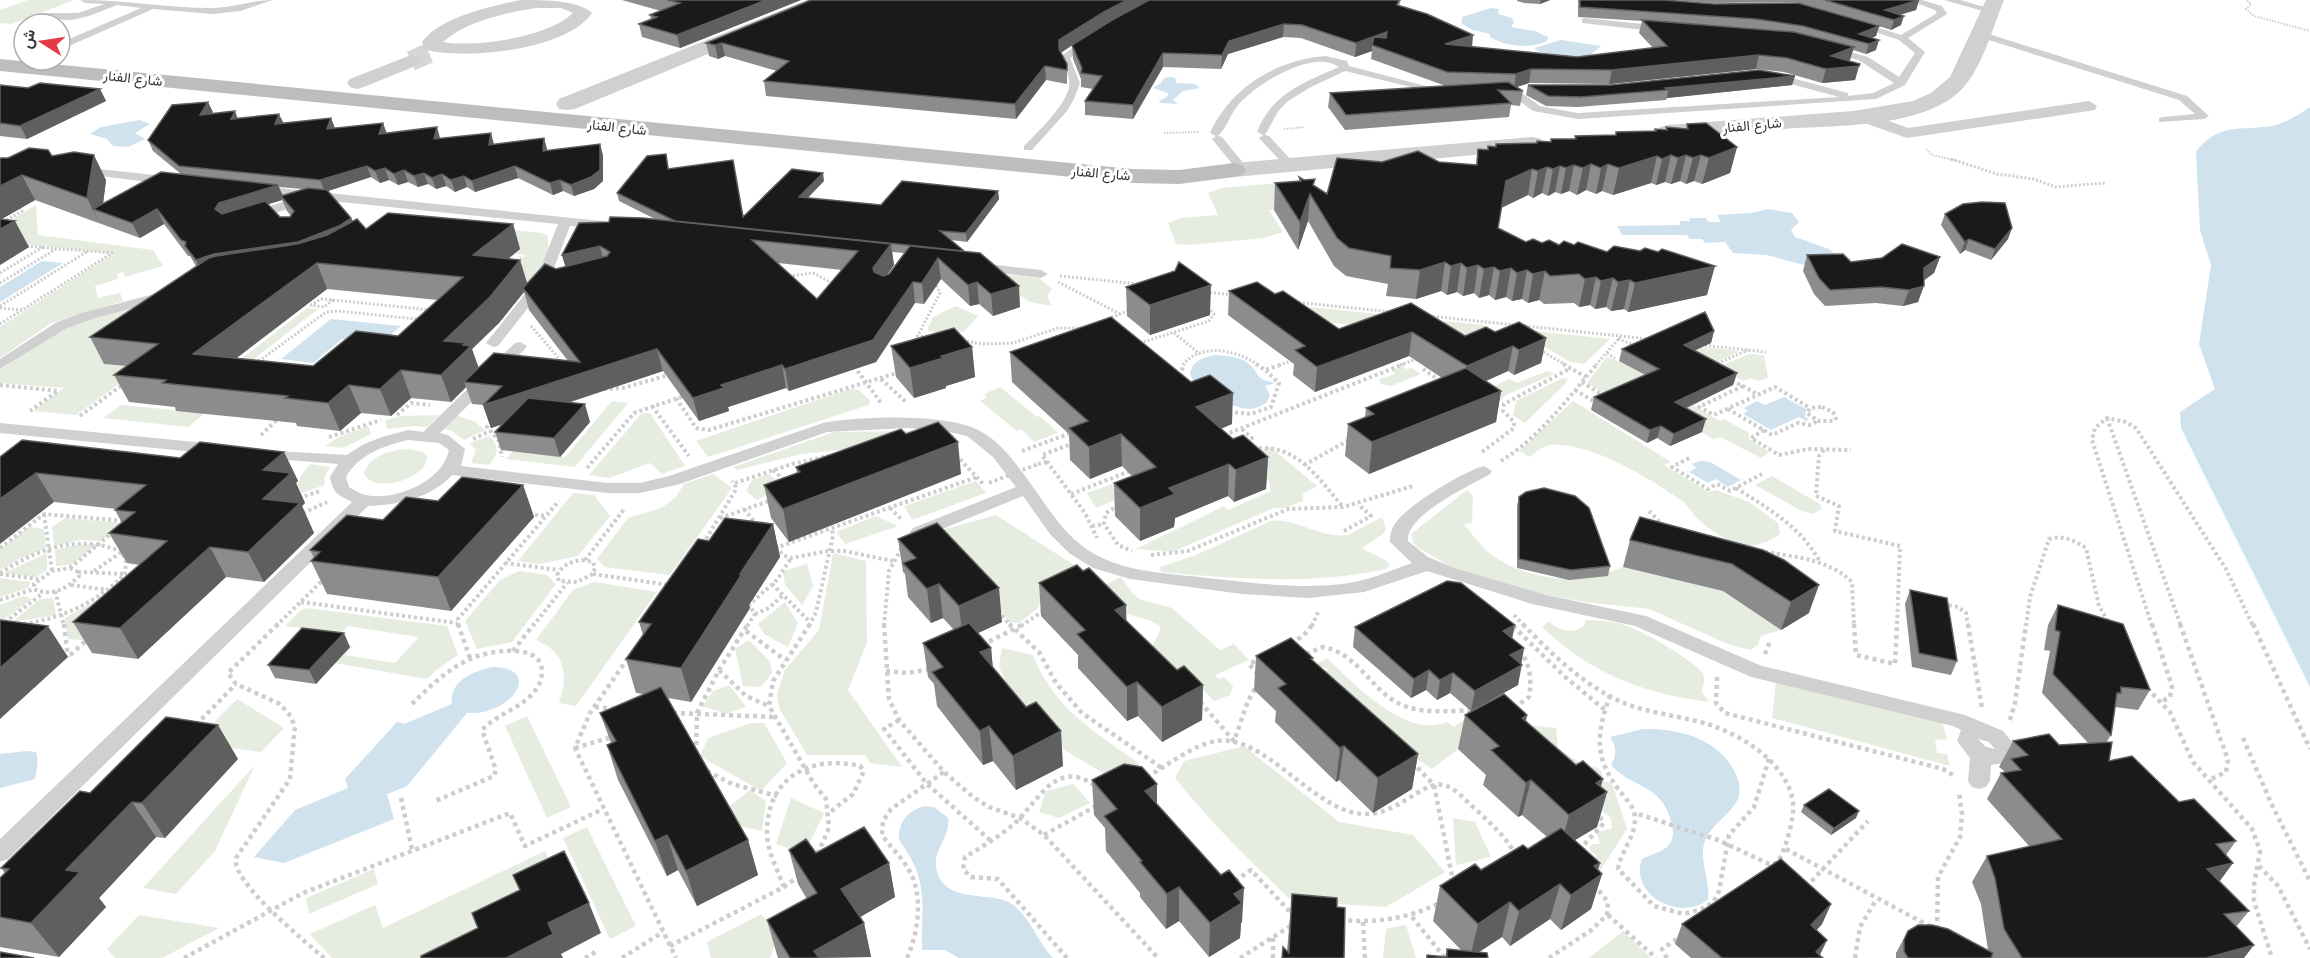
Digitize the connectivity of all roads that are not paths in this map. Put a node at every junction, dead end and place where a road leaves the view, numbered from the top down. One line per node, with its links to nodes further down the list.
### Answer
1 (85, 0): 7 (lane)
2 (268, 0): 9 (lane)
3 (823, 0): 30 (street)
4 (1913, 0): 16 (lane)
5 (1949, 0): 8 (lane)
6 (561, 2): 20 (street); 20 (street)
7 (116, 3): 9 (lane); 10 (lane)
8 (1993, 5): 15 (street, شارع الفنار)
9 (154, 6): 17 (lane)
10 (72, 19)
11 (1585, 21): 13 (lane)
12 (1845, 21): 16 (lane)
13 (1673, 29)
14 (1098, 34): 36 (lane)
15 (1979, 34): 32 (street, شارع الفنار); 33 (lane)
16 (1902, 38): 25 (lane)
17 (72, 42)
18 (1821, 46): 25 (lane)
19 (72, 54): 24 (main road, شارع الفنار)
20 (426, 54): 24 (street)
21 (0, 65): 38 (main road, شارع الفنار)
22 (1344, 68): 28 (lane); 37 (lane); 38 (lane)
23 (1763, 75): 32 (lane)
24 (357, 83): 30 (main road, شارع الفنار)
25 (1901, 83): 32 (lane)
26 (1529, 88): 29 (lane)
27 (1490, 89): 29 (lane)
28 (1450, 91)
29 (1515, 93): 32 (lane)
30 (567, 104): 36 (main road, شارع الفنار)
31 (2089, 106): 32 (street)
32 (1859, 107): 34 (street, شارع الفنار)
33 (2163, 120)
34 (1648, 134)
35 (1553, 142): 37 (street, شارع الفنار)
36 (1028, 148): 38 (main road, شارع الفنار)
37 (1290, 165): 38 (street, شارع الفنار)
38 (1238, 169)
39 (65, 170): 40 (lane)
40 (184, 182)
41 (243, 188): 42 (lane)
42 (315, 196): 43 (lane); 46 (lane)
43 (275, 209): 44 (lane); 45 (lane)
44 (242, 219)
45 (287, 221)
46 (564, 225): 47 (lane); 51 (lane)
47 (610, 226)
48 (970, 266): 49 (lane)
49 (1041, 274)
50 (177, 291): 53 (lane)
51 (493, 343)
52 (520, 346): 55 (lane)
53 (0, 365)
54 (3, 428): 56 (lane)
55 (429, 435): 56 (lane); 58 (lane)
56 (349, 460): 60 (lane)
57 (1479, 464): 62 (lane)
58 (451, 470): 59 (lane); 60 (lane)
59 (1026, 489): 61 (lane); 62 (lane)
60 (364, 500): 64 (lane)
61 (913, 529)
62 (1425, 565): 63 (lane)
63 (1979, 781)
64 (0, 853)

